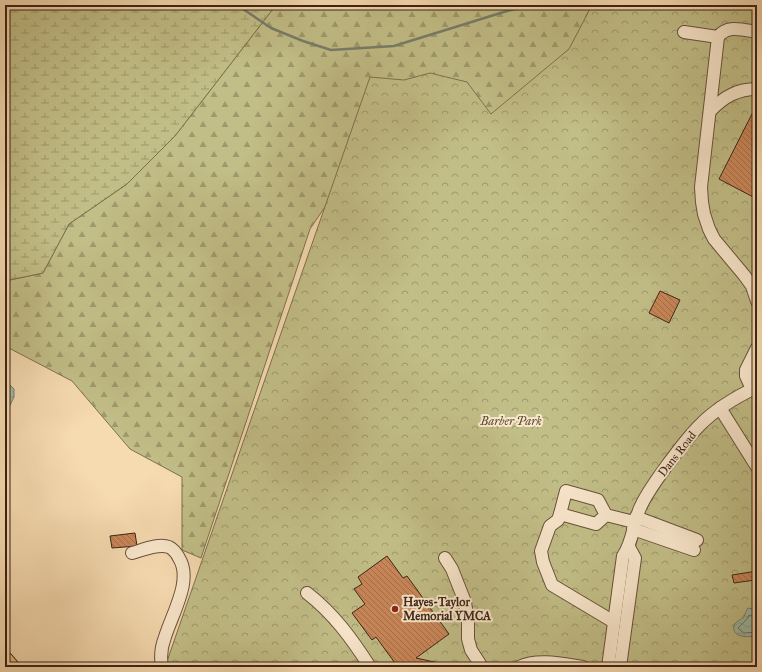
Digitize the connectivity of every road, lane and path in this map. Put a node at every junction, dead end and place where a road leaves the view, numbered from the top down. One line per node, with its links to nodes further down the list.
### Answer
1 (684, 32): 3 (lane)
2 (757, 32): 3 (lane)
3 (718, 37): 5 (lane)
4 (757, 89): 5 (lane)
5 (710, 111): 6 (lane)
6 (757, 301)
7 (757, 348): 8 (lane)
8 (755, 388): 9 (lane, Dans Road)
9 (720, 408): 10 (lane); 13 (lane, Dans Road)
10 (757, 467)
11 (560, 514): 12 (lane); 12 (lane); 19 (lane)
12 (606, 515): 13 (lane)
13 (634, 523): 14 (lane); 15 (lane, Dans Road)
14 (695, 545)
15 (629, 547): 19 (lane, Dans Road); 28 (lane, Dans Road)
16 (132, 553): 22 (lane)
17 (445, 558): 24 (lane)
18 (307, 593): 23 (lane)
19 (614, 622): 27 (lane, Dans Road)
20 (5, 660): 21 (main road)
21 (11, 667)
22 (162, 667)
23 (370, 667)
24 (482, 667)
25 (519, 667): 26 (lane)
26 (583, 667)
27 (608, 667)
28 (620, 667)

